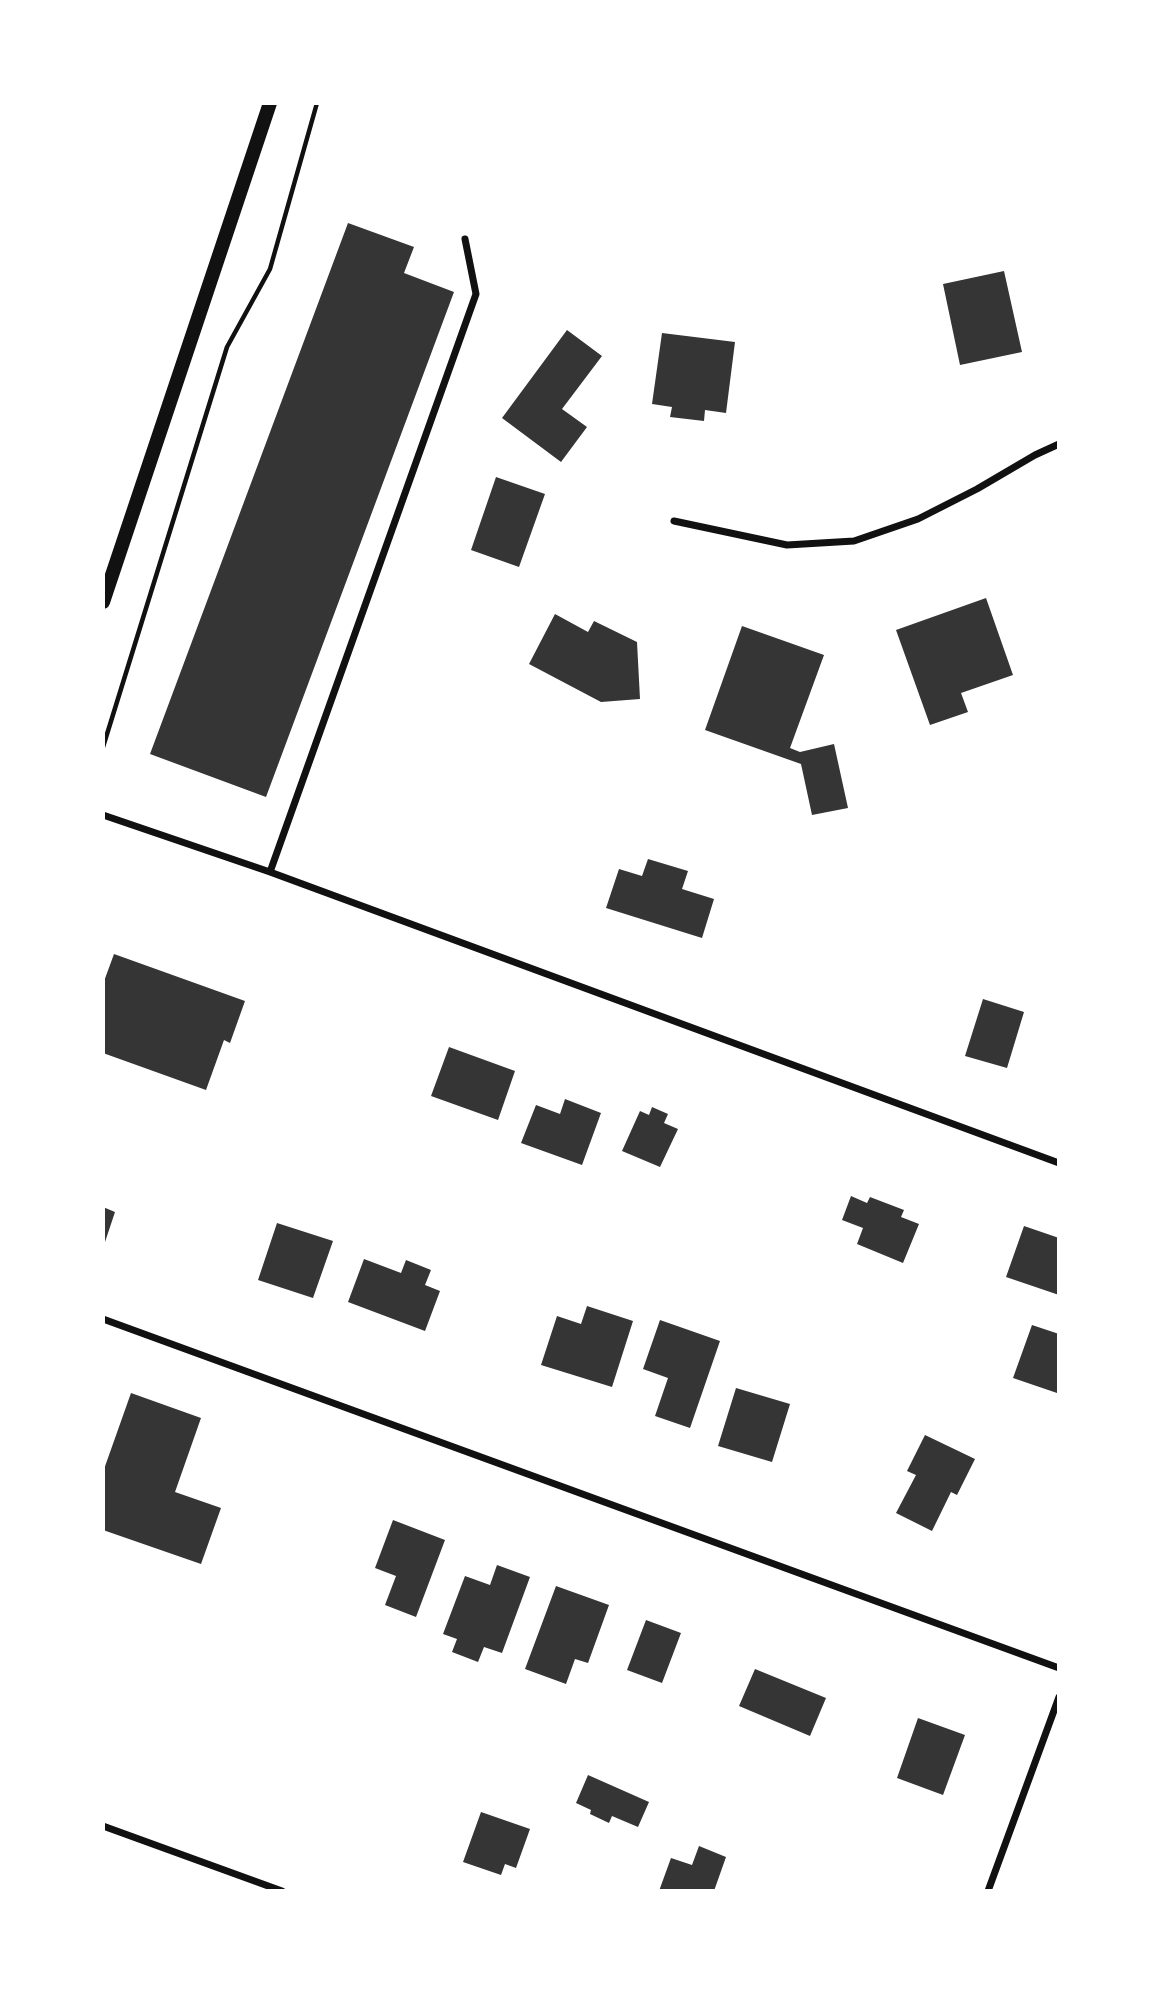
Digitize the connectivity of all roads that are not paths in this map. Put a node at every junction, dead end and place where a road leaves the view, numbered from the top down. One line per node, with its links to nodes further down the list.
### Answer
1 (270, 103): 5 (main road)
2 (465, 239): 7 (street)
3 (1059, 444): 4 (street)
4 (674, 521)
5 (103, 602)
6 (103, 815): 7 (street)
7 (270, 872): 8 (street)
8 (1059, 1163)
9 (103, 1318): 10 (street)
10 (1059, 1668)
11 (1059, 1696): 14 (street)
12 (103, 1826): 13 (street)
13 (282, 1891)
14 (988, 1891)

